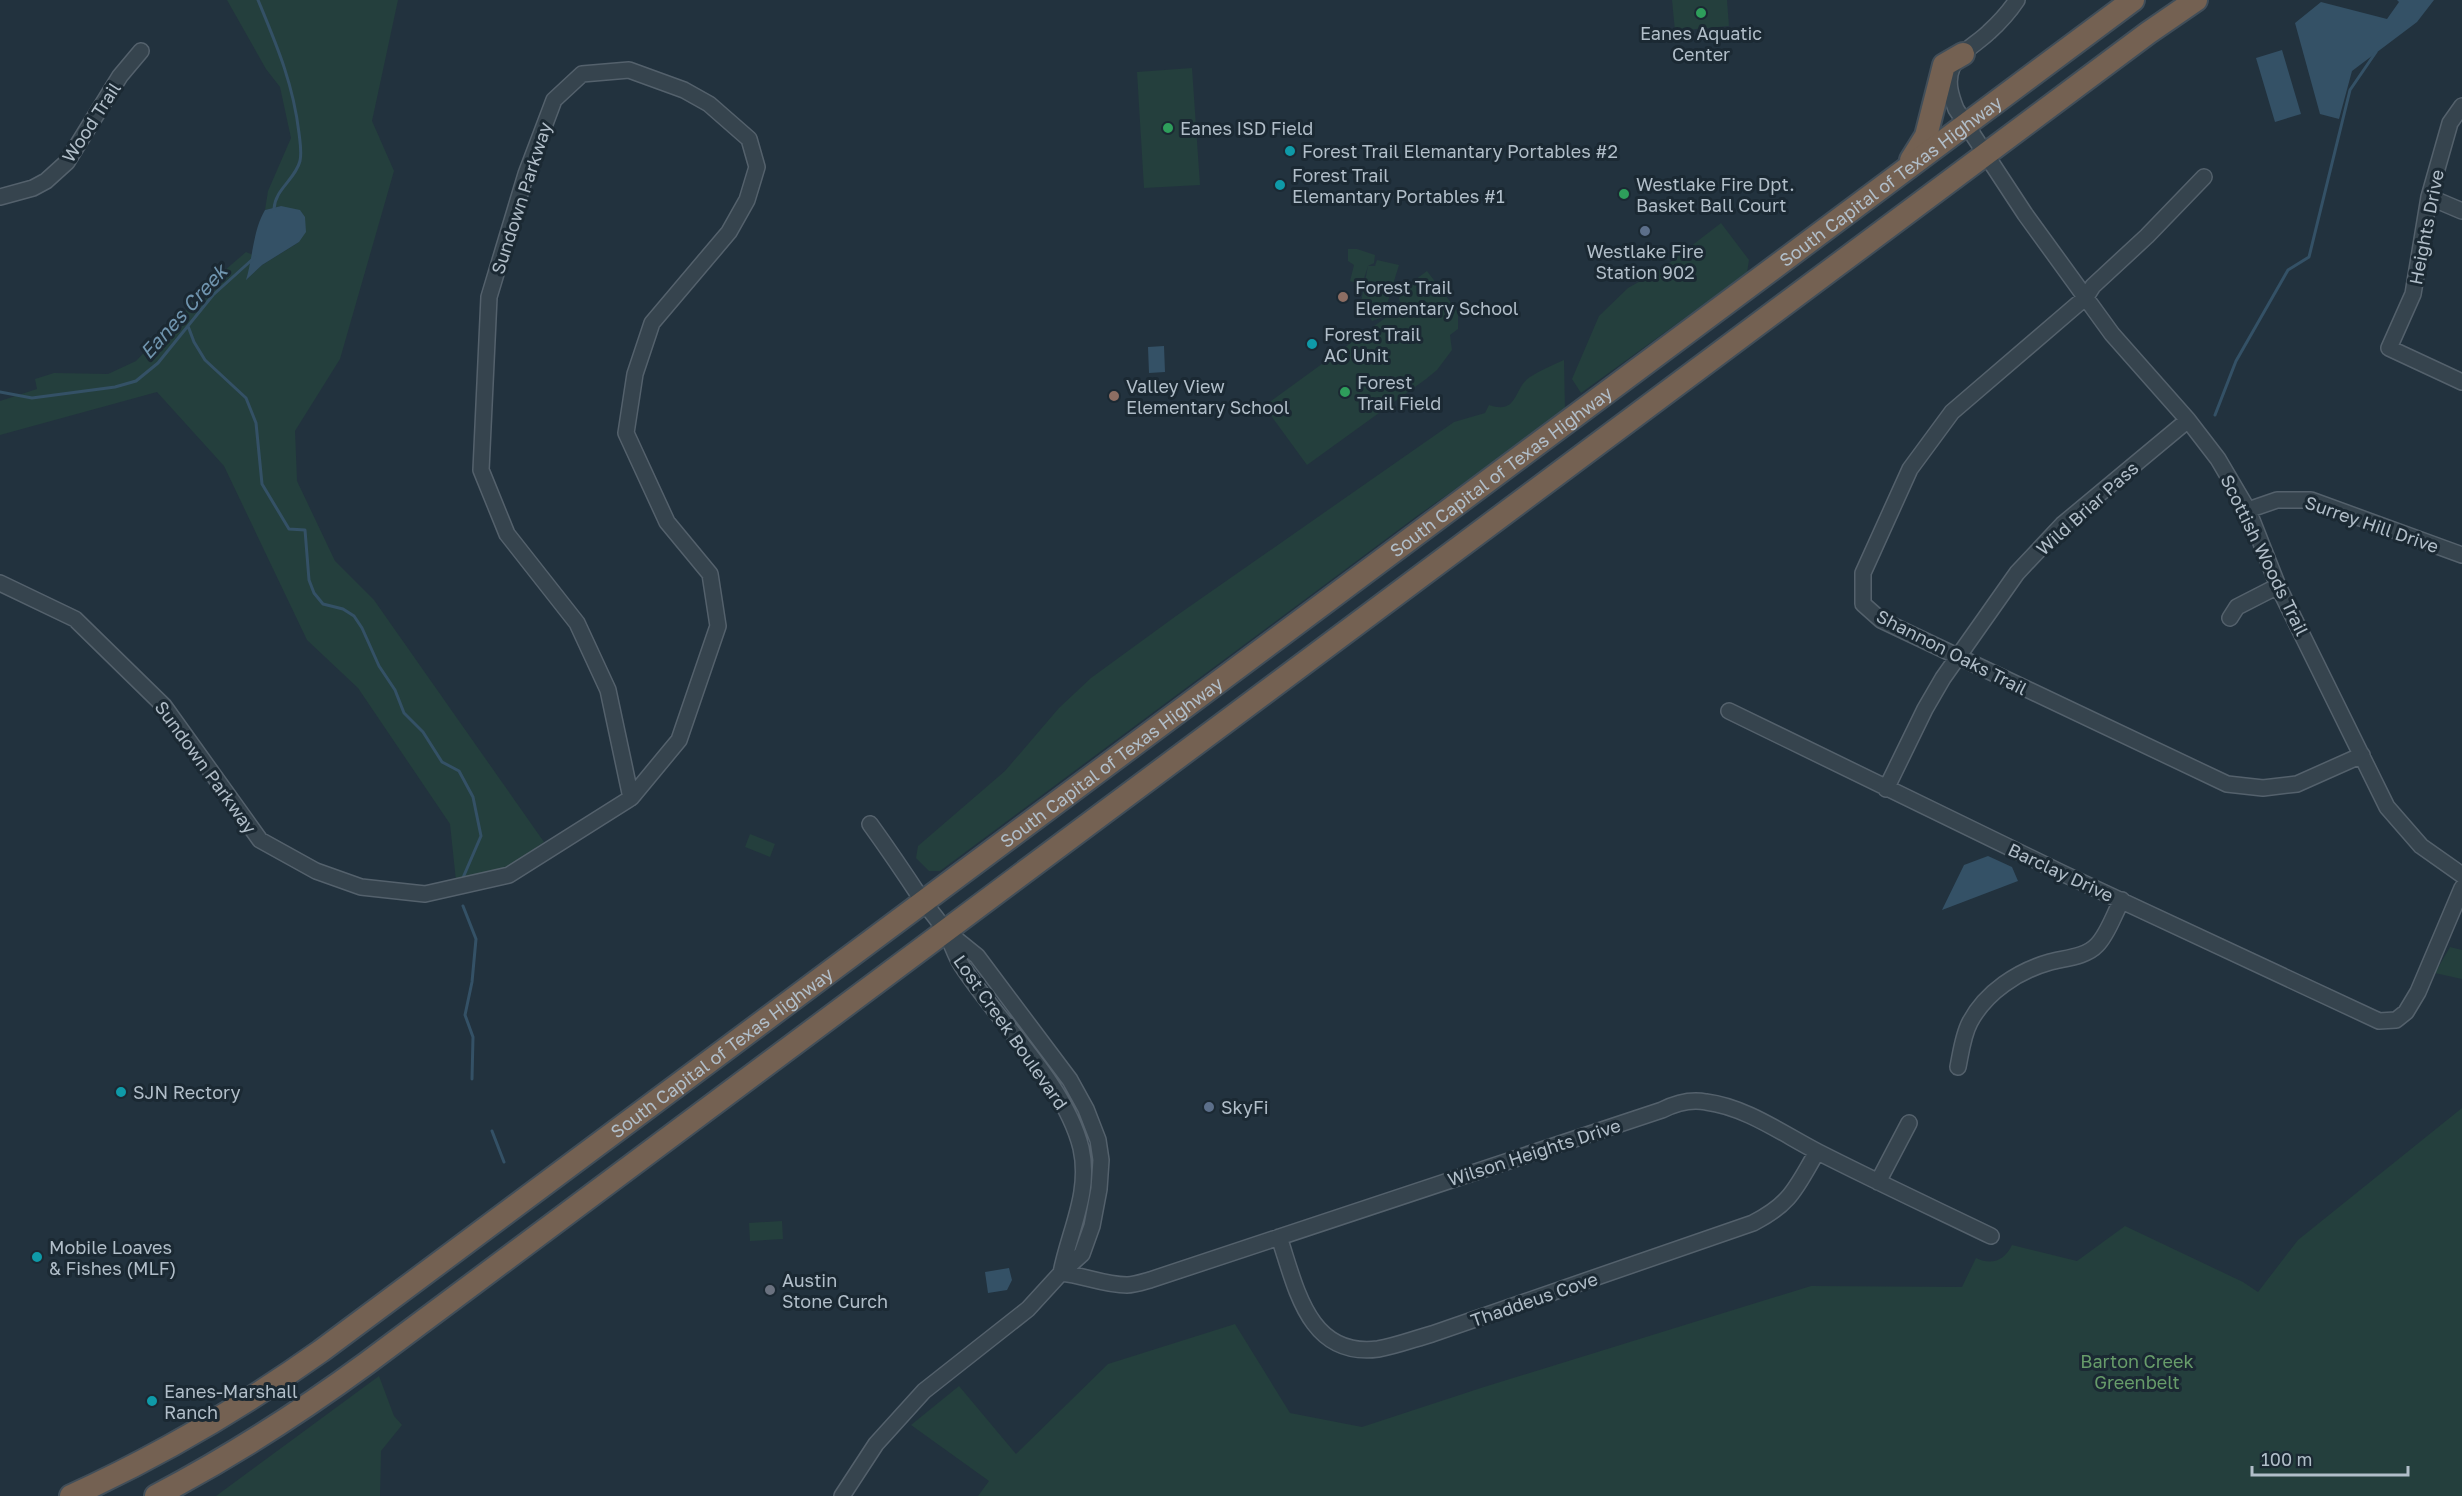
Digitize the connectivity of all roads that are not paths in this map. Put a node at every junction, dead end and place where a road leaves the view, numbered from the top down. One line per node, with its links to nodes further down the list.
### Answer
1 (2017, 0): 5 (street)
2 (2133, 0): 7 (highway, South Capital of Texas Highway)
3 (2196, 0): 8 (highway, South Capital of Texas Highway)
4 (141, 51): 11 (street, Wood Trail)
5 (1963, 54): 7 (street, Scottish Woods Trail); 9 (highway)
6 (2462, 106): 12 (street, Heights Drive)
7 (1965, 124): 8 (street, Scottish Woods Trail); 9 (highway, South Capital of Texas Highway)
8 (1986, 155): 14 (street, Scottish Woods Trail); 32 (highway, South Capital of Texas Highway)
9 (1904, 170): 31 (highway, South Capital of Texas Highway)
10 (2204, 177): 14 (street, Shannon Oaks Trail)
11 (0, 197)
12 (2429, 197): 13 (street); 15 (street, Heights Drive)
13 (2462, 211)
14 (2086, 297): 16 (street, Scottish Woods Trail); 22 (street, Shannon Oaks Trail)
15 (2462, 382)
16 (2188, 420): 17 (street, Scottish Woods Trail); 22 (street, Wild Briar Pass)
17 (2248, 510): 18 (street, Surrey Hill Drive); 20 (street, Scottish Woods Trail)
18 (2462, 555)
19 (0, 583): 26 (street, Sundown Parkway)
20 (2278, 586): 21 (street); 24 (street, Scottish Woods Trail)
21 (2230, 618)
22 (1956, 657): 24 (street, Shannon Oaks Trail); 25 (street, Wild Briar Pass)
23 (1729, 711): 25 (street, Barclay Drive)
24 (2362, 755): 28 (street, Scottish Woods Trail)
25 (1886, 789): 30 (street, Barclay Drive)
26 (631, 798): 26 (street, Sundown Parkway)
27 (870, 824): 31 (street, Lost Creek Boulevard)
28 (2462, 875)
29 (2462, 888): 30 (street, Barclay Drive)
30 (2121, 900): 33 (street)
31 (923, 902): 32 (street, Lost Creek Boulevard); 40 (highway, South Capital of Texas Highway)
32 (946, 932): 39 (street, Lost Creek Boulevard); 41 (highway, South Capital of Texas Highway)
33 (1958, 1067)
34 (1910, 1123): 36 (street)
35 (1817, 1152): 36 (street, Wilson Heights Drive); 38 (street, Wilson Heights Drive); 38 (street, Thaddeus Cove)
36 (1878, 1182): 37 (street, Wilson Heights Drive)
37 (1991, 1236)
38 (1279, 1237): 39 (street, Wilson Heights Drive)
39 (1060, 1272): 42 (street, Lost Creek Boulevard)
40 (71, 1496)
41 (156, 1496)
42 (842, 1496)

